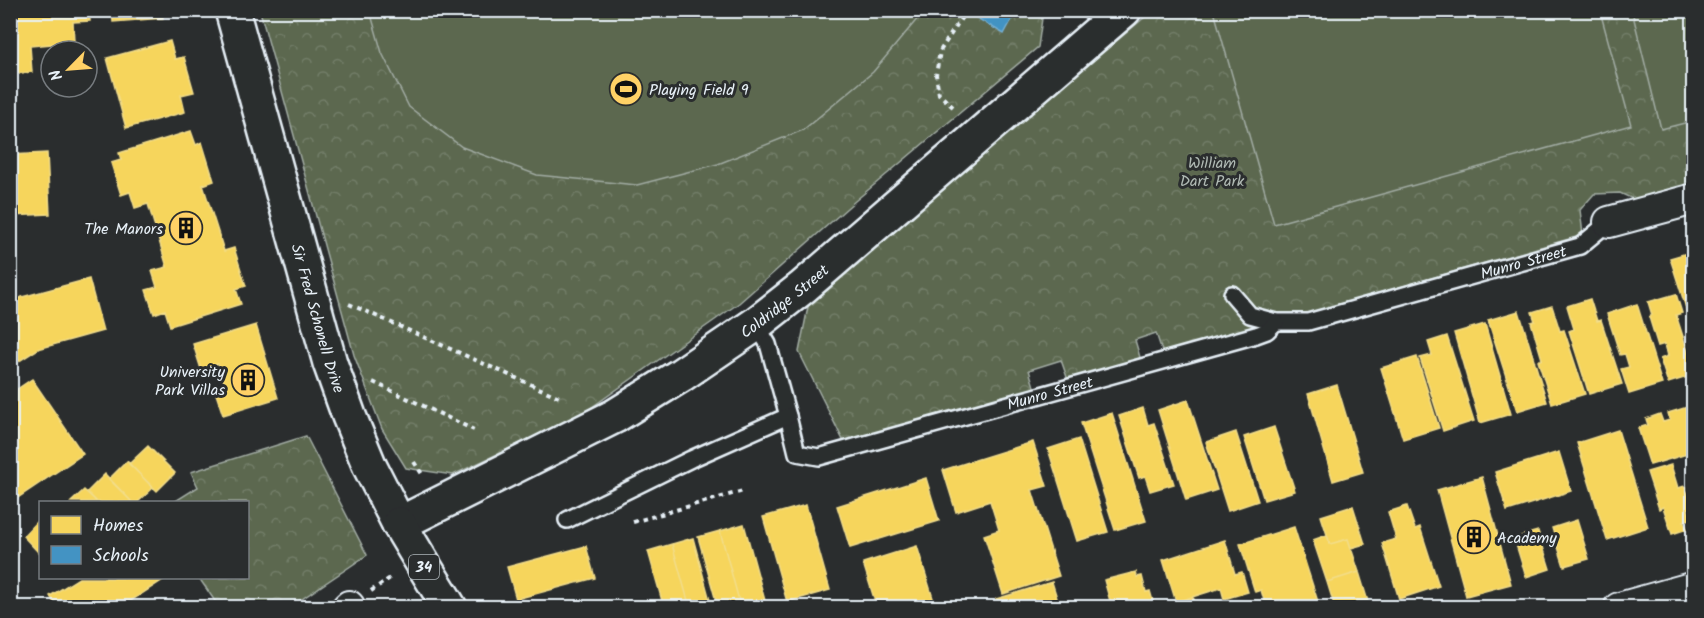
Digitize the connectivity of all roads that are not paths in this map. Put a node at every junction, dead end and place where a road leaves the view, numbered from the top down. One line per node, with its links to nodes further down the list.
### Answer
1 (232, 10): 10 (main road, Sir Fred Schonell Drive)
2 (1124, 10): 7 (main road, Coldridge Street)
3 (1694, 200): 4 (street, Munro Street)
4 (1609, 222): 6 (lane, Munro Street)
5 (1232, 294): 6 (lane, Munro Street)
6 (1276, 322): 8 (lane, Munro Street)
7 (756, 324): 8 (lane); 10 (main road, Coldridge Street)
8 (788, 416): 9 (lane)
9 (567, 520)
10 (399, 524): 12 (main road, Sir Fred Schonell Drive / 34)
11 (1694, 587): 13 (street)
12 (450, 608)
13 (1619, 608)

